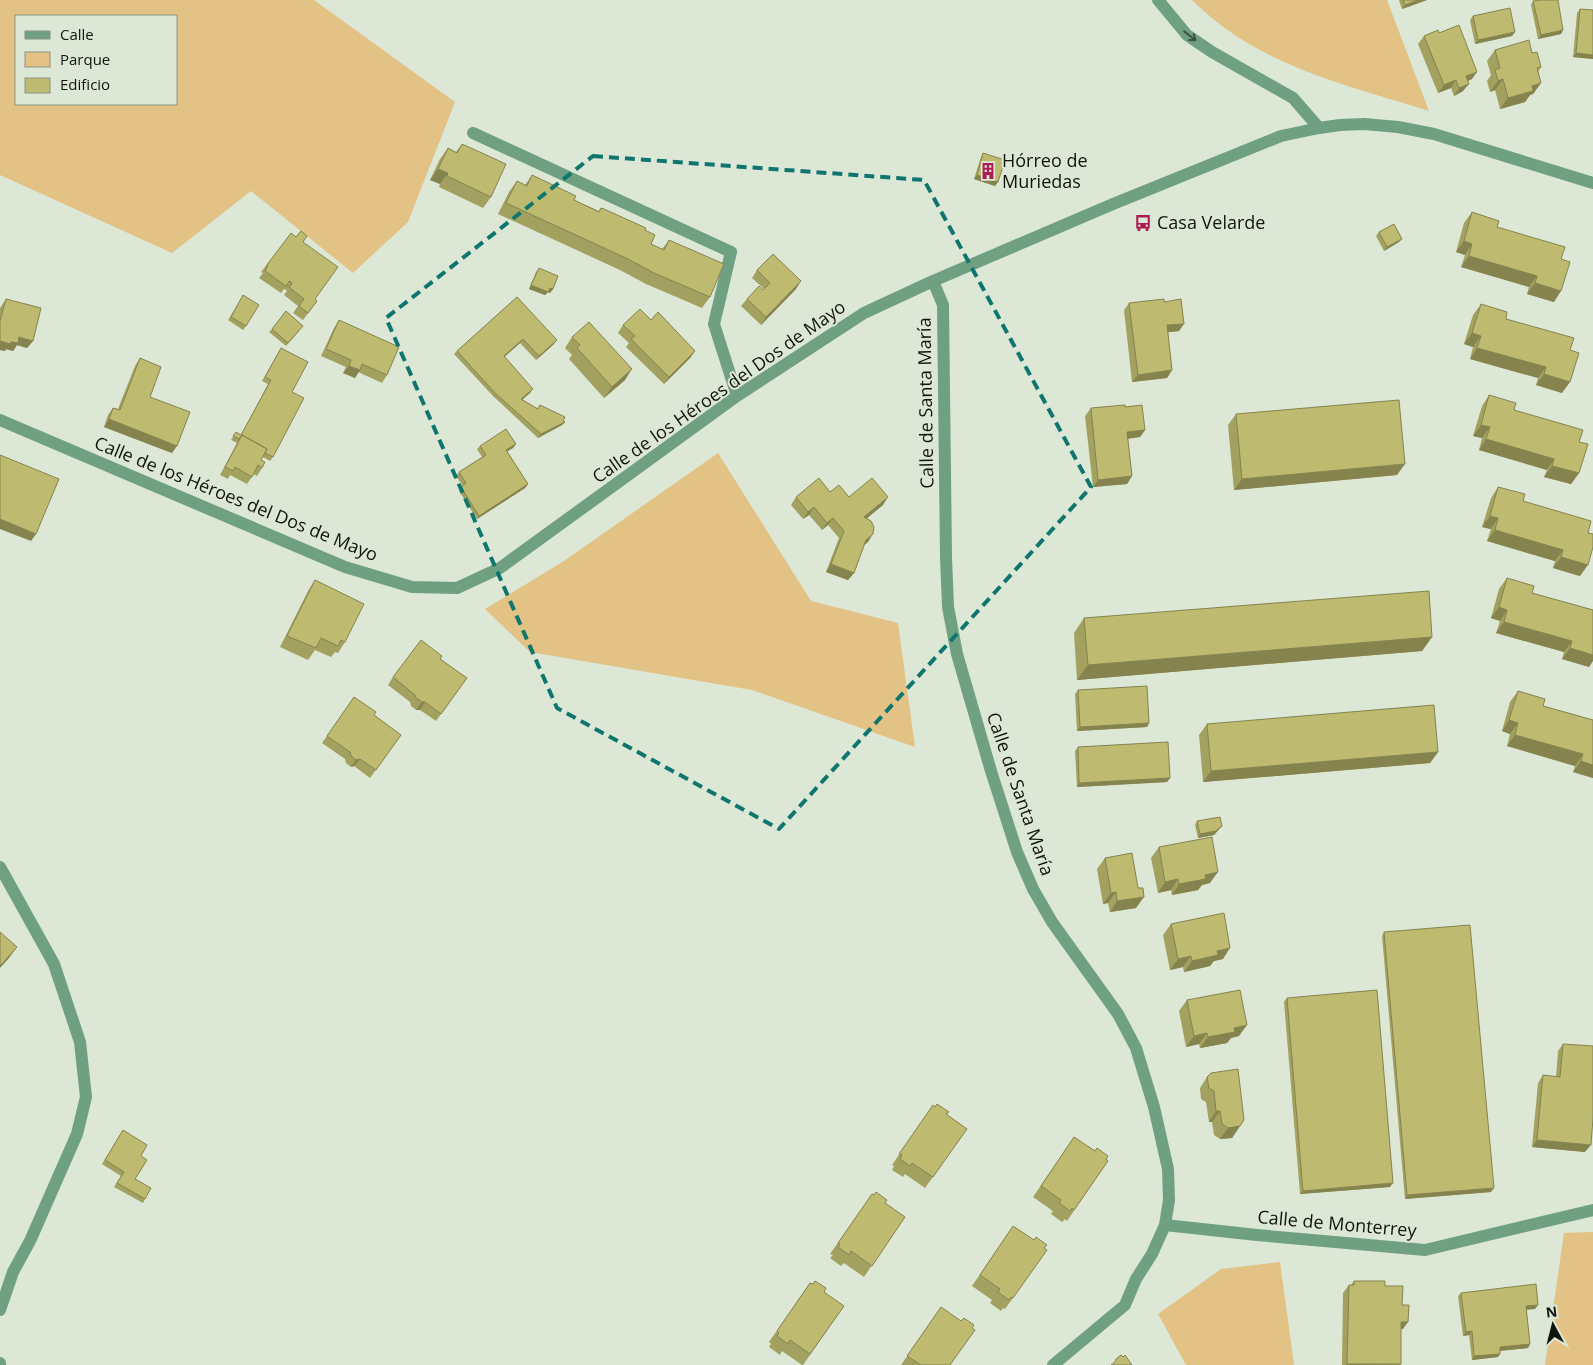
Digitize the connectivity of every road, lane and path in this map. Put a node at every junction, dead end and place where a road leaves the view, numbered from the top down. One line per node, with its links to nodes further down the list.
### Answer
1 (1158, 0): 2 (street, one-way to 2)
2 (1319, 128): 4 (street, Calle de los Héroes del Dos de Mayo); 5 (street, Calle de los Héroes del Dos de Mayo)
3 (473, 133): 6 (street)
4 (1593, 183)
5 (933, 280): 6 (street, Calle de los Héroes del Dos de Mayo); 10 (street, Calle de Santa María)
6 (737, 396): 7 (street, Calle de los Héroes del Dos de Mayo)
7 (0, 420)
8 (0, 867): 11 (street)
9 (1593, 1210): 10 (street, Calle de Monterrey)
10 (1164, 1225): 12 (street, Calle de Santa María)
11 (0, 1310)
12 (1053, 1365)

